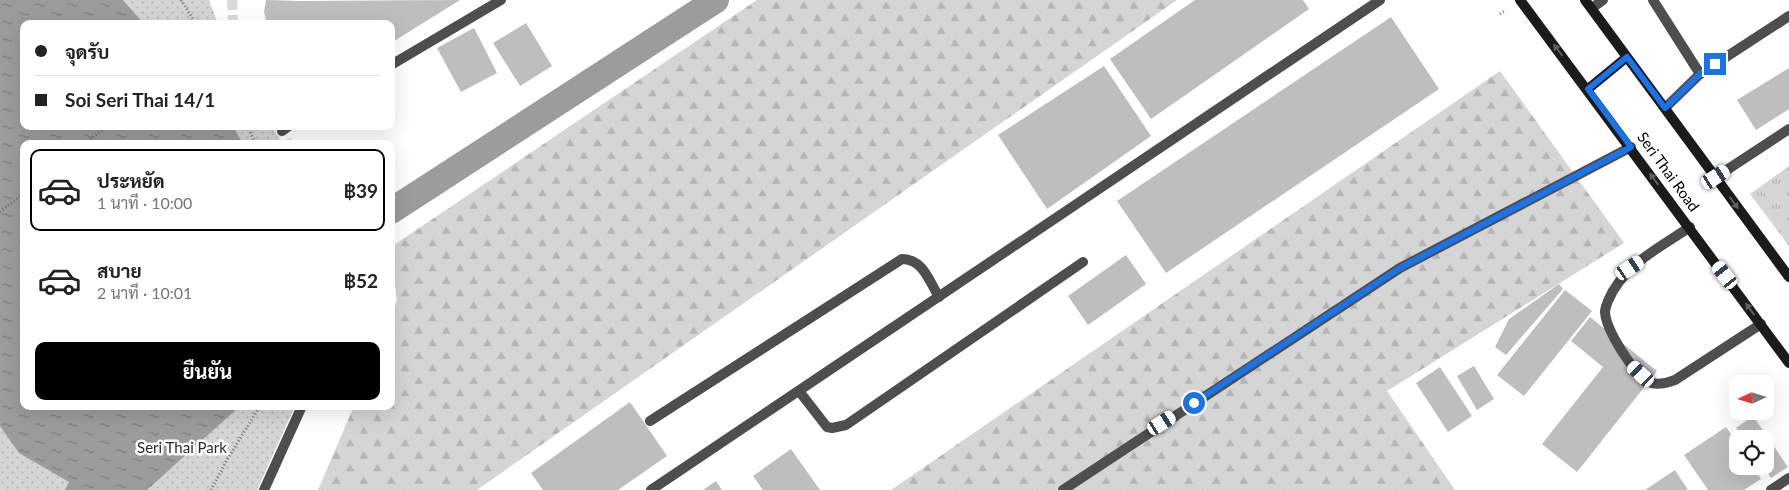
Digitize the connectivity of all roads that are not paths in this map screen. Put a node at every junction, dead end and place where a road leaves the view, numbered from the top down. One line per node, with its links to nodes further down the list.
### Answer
1 (501, 0): 9 (street)
2 (1380, 0): 19 (street)
3 (1520, 0): 11 (main road, Seri Thai Road, one-way to 3)
4 (1603, 0): 6 (street)
5 (1653, 0): 10 (street)
6 (1589, 4): 8 (main road)
7 (1789, 16): 10 (street)
8 (1627, 57): 11 (main road); 12 (main road)
9 (395, 63)
10 (1700, 74): 12 (street)
11 (1588, 89): 14 (main road, Seri Thai Road)
12 (1665, 108): 15 (main road)
13 (1789, 129): 15 (street)
14 (1631, 147): 16 (main road, Seri Thai Road, one-way to 14); 28 (street)
15 (1716, 177): 18 (main road, one-way to 18)
16 (1690, 227): 20 (main road, Seri Thai Road, one-way to 16); 20 (street)
17 (1083, 262): 22 (street)
18 (1789, 277)
19 (939, 297): 22 (street); 24 (street)
20 (1761, 324): 21 (main road, Seri Thai Road)
21 (1789, 363)
22 (799, 391): 27 (street)
23 (300, 410): 26 (street)
24 (650, 420)
25 (1789, 478): 29 (street)
26 (264, 490)
27 (652, 490)
28 (1062, 490)
29 (1771, 490)

